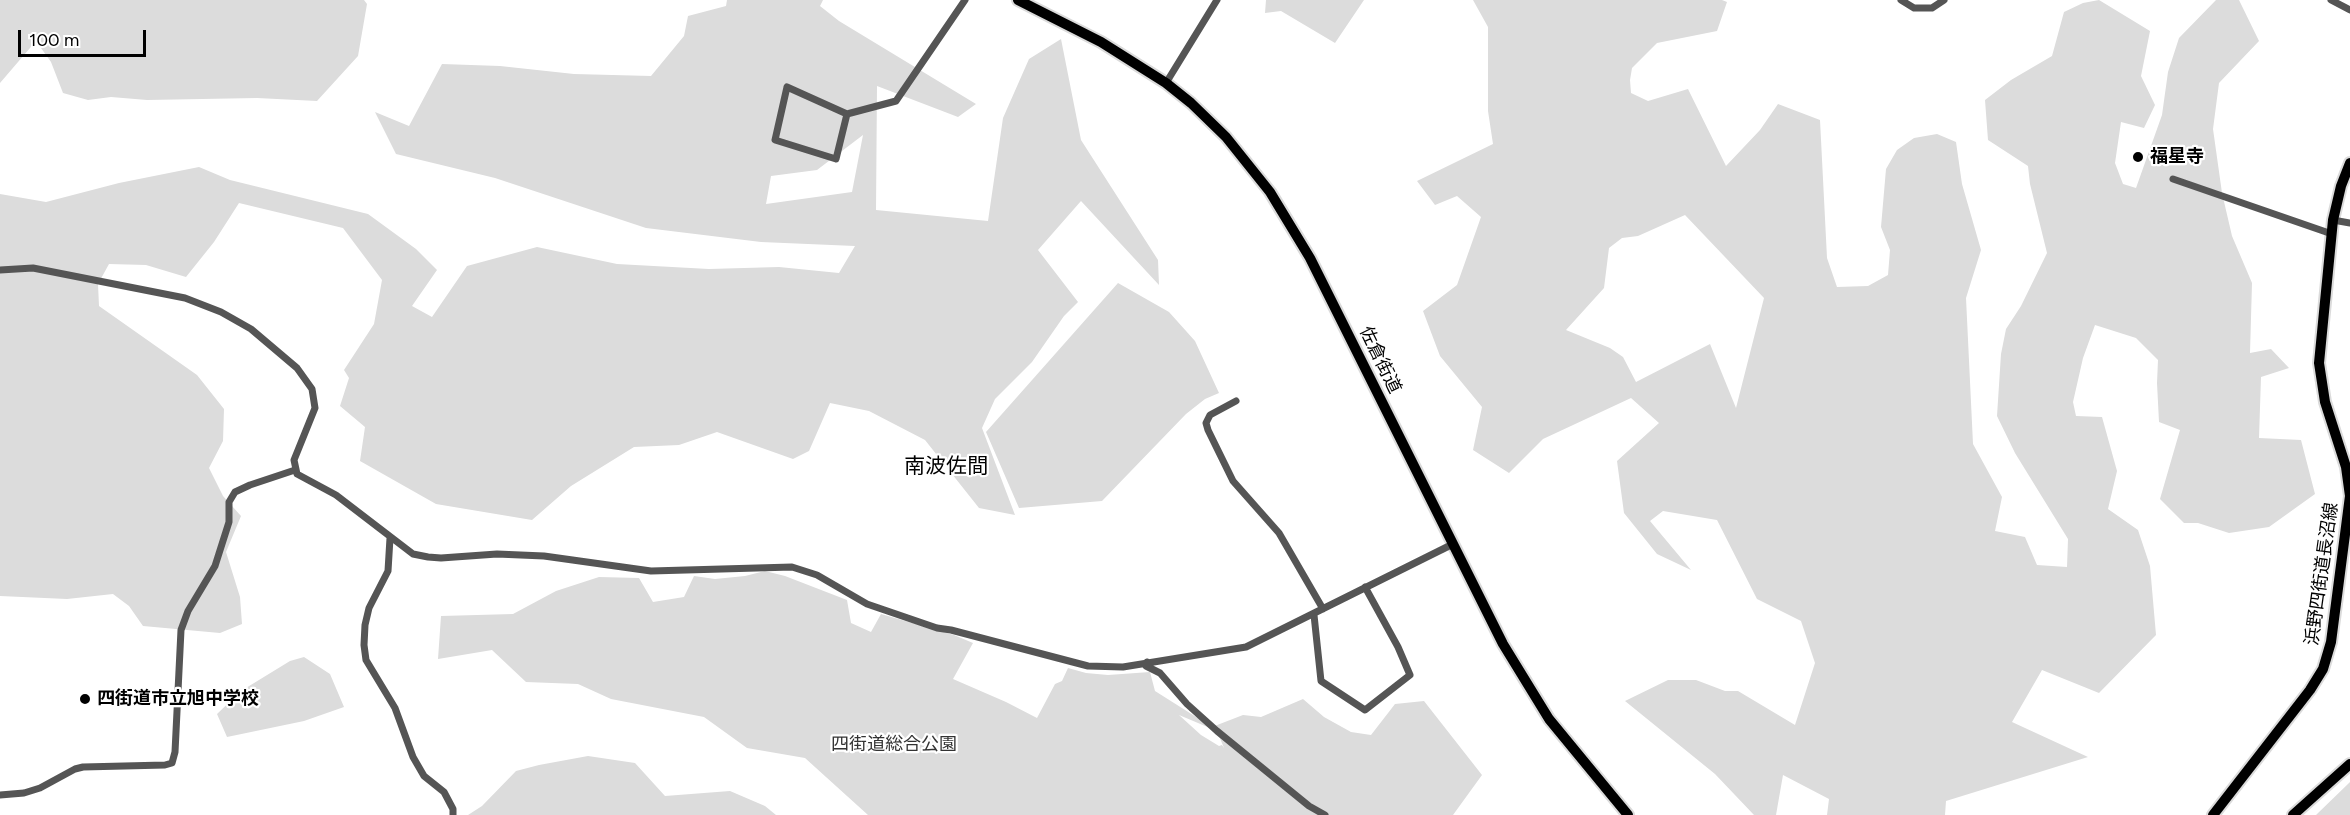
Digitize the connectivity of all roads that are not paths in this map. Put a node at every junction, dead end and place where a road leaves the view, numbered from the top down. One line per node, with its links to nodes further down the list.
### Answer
1 (965, 0): 9 (street)
2 (1018, 0): 8 (main road, 佐倉街道)
3 (1217, 0): 8 (street)
4 (1901, 0): 5 (street)
5 (1944, 0)
6 (2331, 0): 7 (street)
7 (2350, 10)
8 (1166, 83): 20 (main road, 佐倉街道)
9 (848, 114): 9 (street)
10 (2350, 164): 12 (main road, 浜野四街道長沼線)
11 (2173, 179): 14 (street)
12 (2333, 220): 13 (street); 14 (main road, 浜野四街道長沼線)
13 (2350, 223)
14 (2332, 234): 18 (main road, 浜野四街道長沼線)
15 (0, 270): 17 (street)
16 (1236, 401): 22 (street)
17 (295, 470): 19 (street); 26 (street)
18 (2349, 483): 30 (main road, 浜野四街道長沼線)
19 (390, 538): 24 (street); 27 (street)
20 (1453, 544): 21 (street); 29 (main road, 佐倉街道)
21 (1365, 587): 22 (street); 23 (street)
22 (1323, 609): 23 (street)
23 (1314, 615): 24 (street)
24 (1147, 662): 28 (street)
25 (2350, 764): 31 (main road)
26 (0, 795)
27 (453, 815)
28 (1325, 815)
29 (1628, 815)
30 (2213, 815)
31 (2293, 815)

